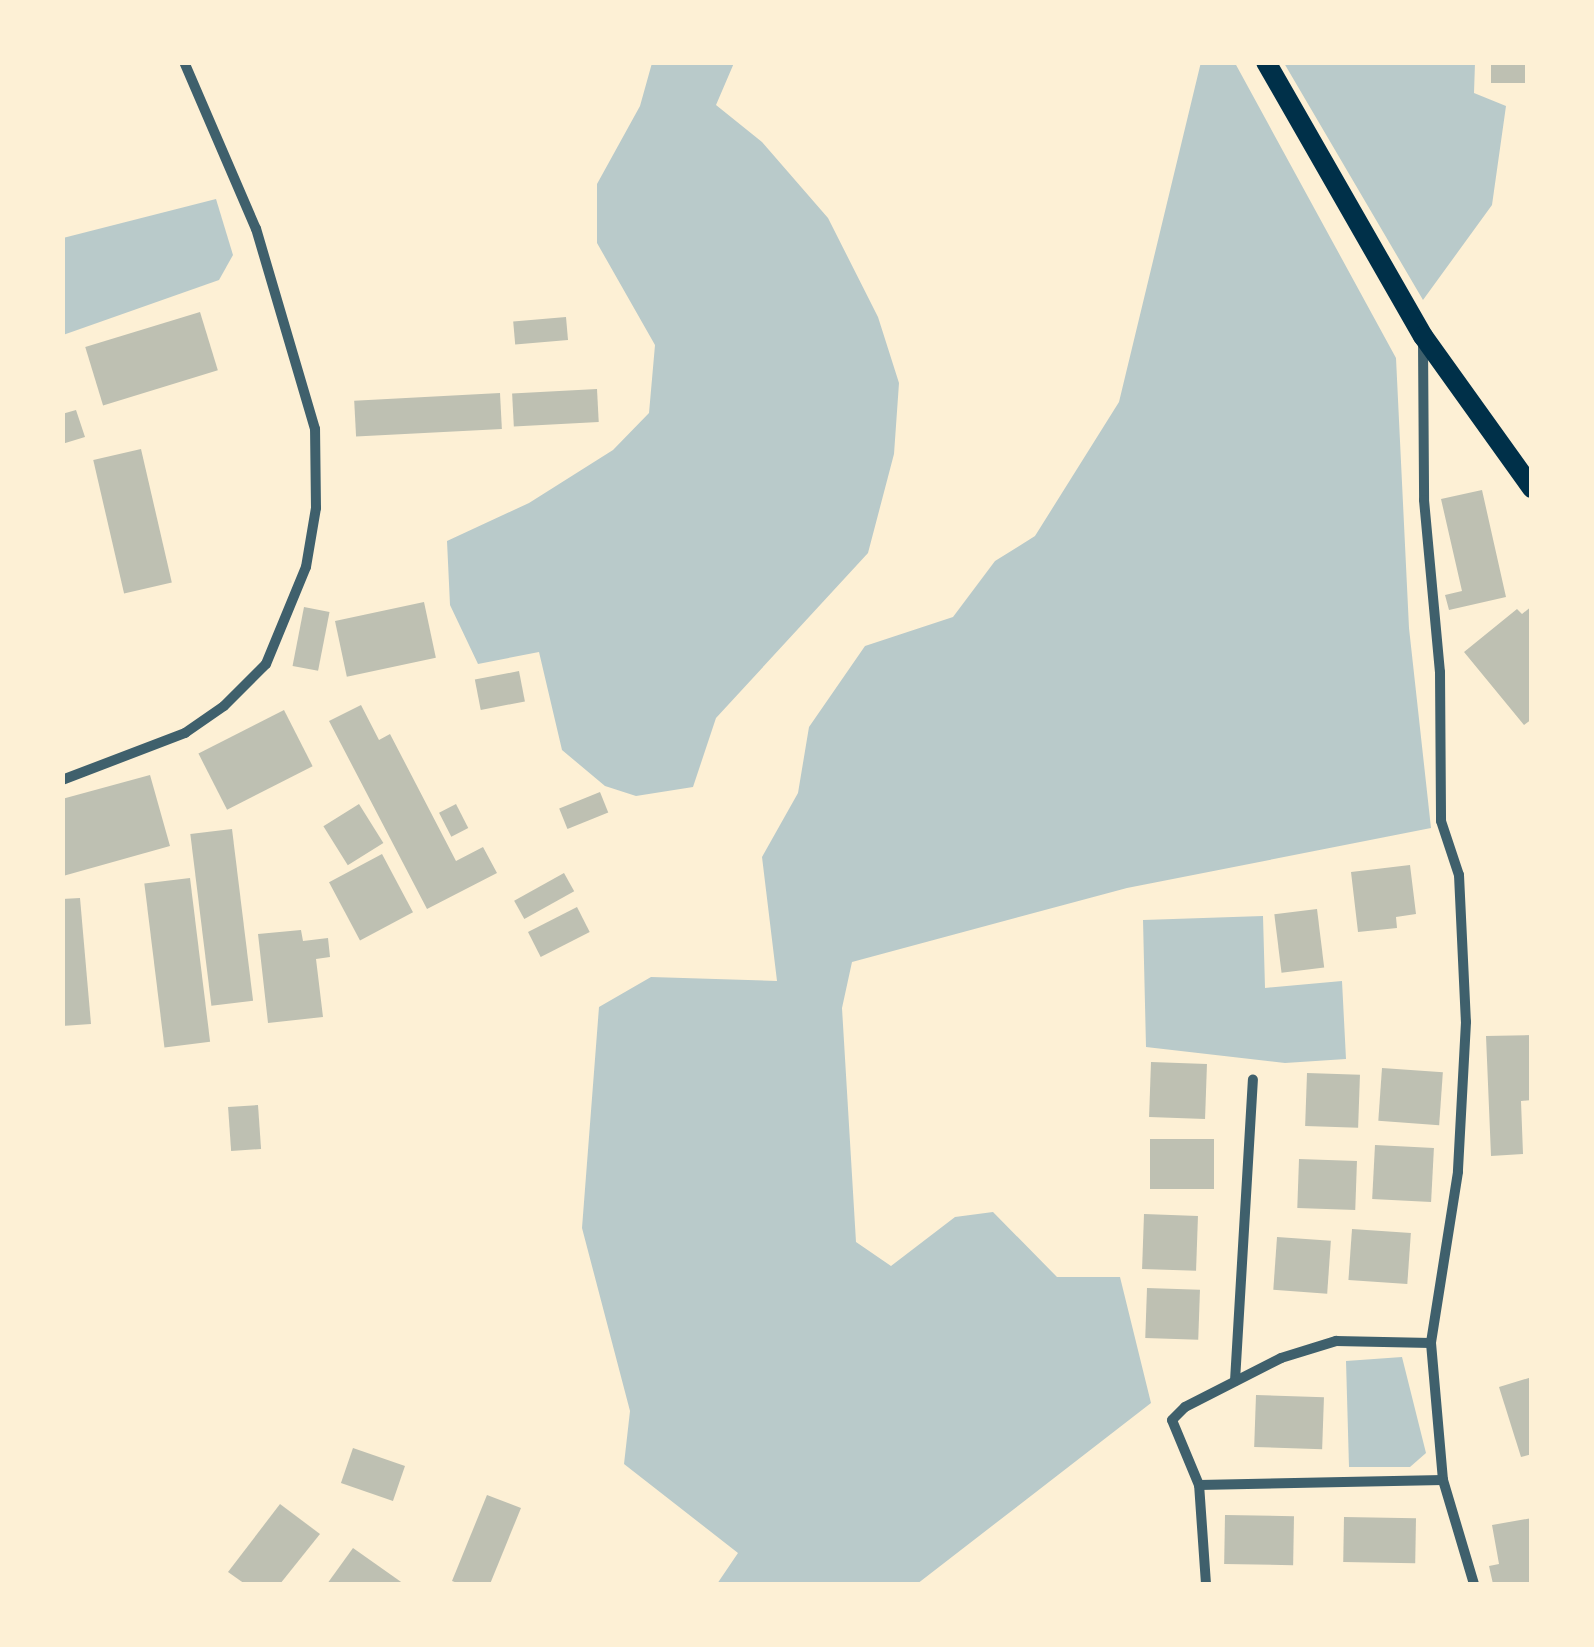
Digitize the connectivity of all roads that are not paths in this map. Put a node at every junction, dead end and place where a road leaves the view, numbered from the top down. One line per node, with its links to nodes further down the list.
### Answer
1 (184, 62): 5 (street)
2 (1266, 62): 3 (main road)
3 (1422, 336): 4 (main road); 7 (street)
4 (1532, 488)
5 (62, 780)
6 (1253, 1080): 8 (street)
7 (1431, 1343): 8 (street); 9 (street)
8 (1234, 1381): 10 (street)
9 (1444, 1480): 10 (street); 12 (street)
10 (1199, 1484): 11 (street)
11 (1206, 1584)
12 (1474, 1584)

